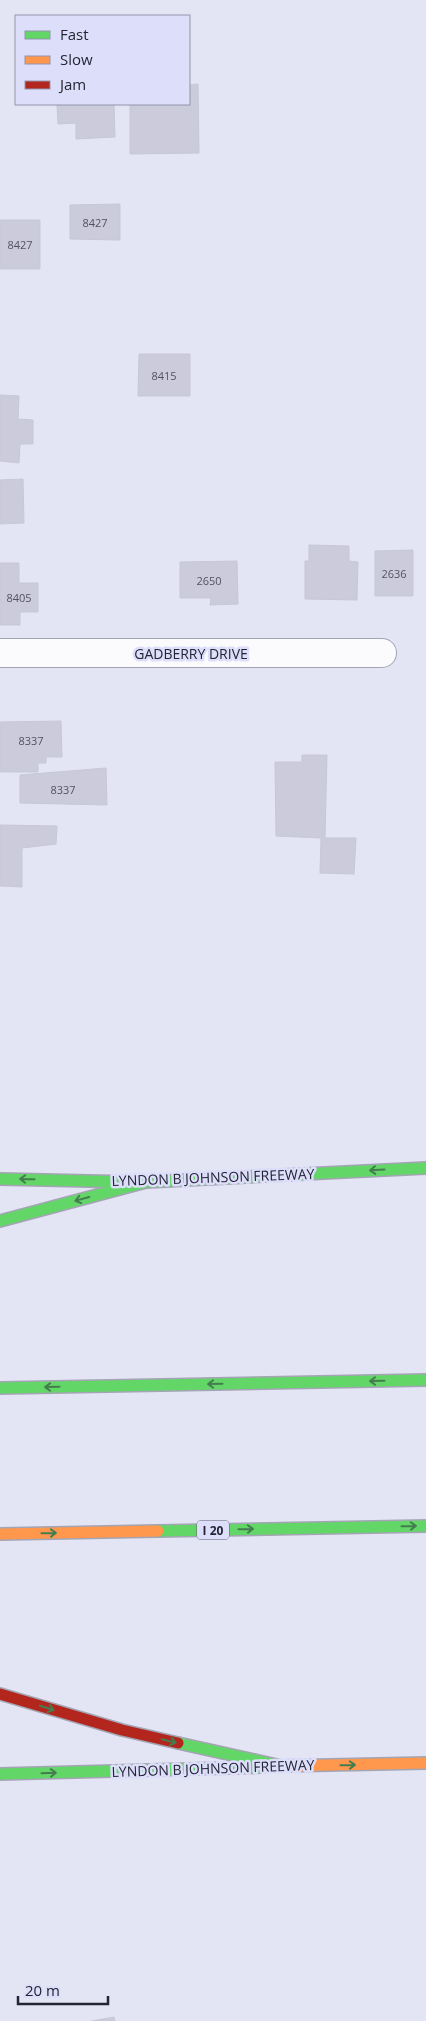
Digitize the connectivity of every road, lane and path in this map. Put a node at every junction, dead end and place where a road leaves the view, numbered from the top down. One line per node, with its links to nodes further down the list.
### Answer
1 (0, 653): 2 (street, GADBERRY DRIVE)
2 (382, 653)
3 (426, 1168): 5 (main road, LYNDON B JOHNSON FREEWAY, one-way to 5)
4 (0, 1179): 5 (main road, LYNDON B JOHNSON FREEWAY, one-way to 4)
5 (146, 1182): 6 (main road, one-way to 6)
6 (0, 1221)
7 (426, 1380): 8 (main road, one-way to 8)
8 (0, 1388)
9 (426, 1526): 10 (main road, I 20, one-way to 9)
10 (0, 1534)
11 (0, 1694): 13 (main road, one-way to 13)
12 (426, 1763): 13 (main road, LYNDON B JOHNSON FREEWAY, one-way to 12)
13 (281, 1766): 14 (main road, LYNDON B JOHNSON FREEWAY, one-way to 13)
14 (0, 1774)

